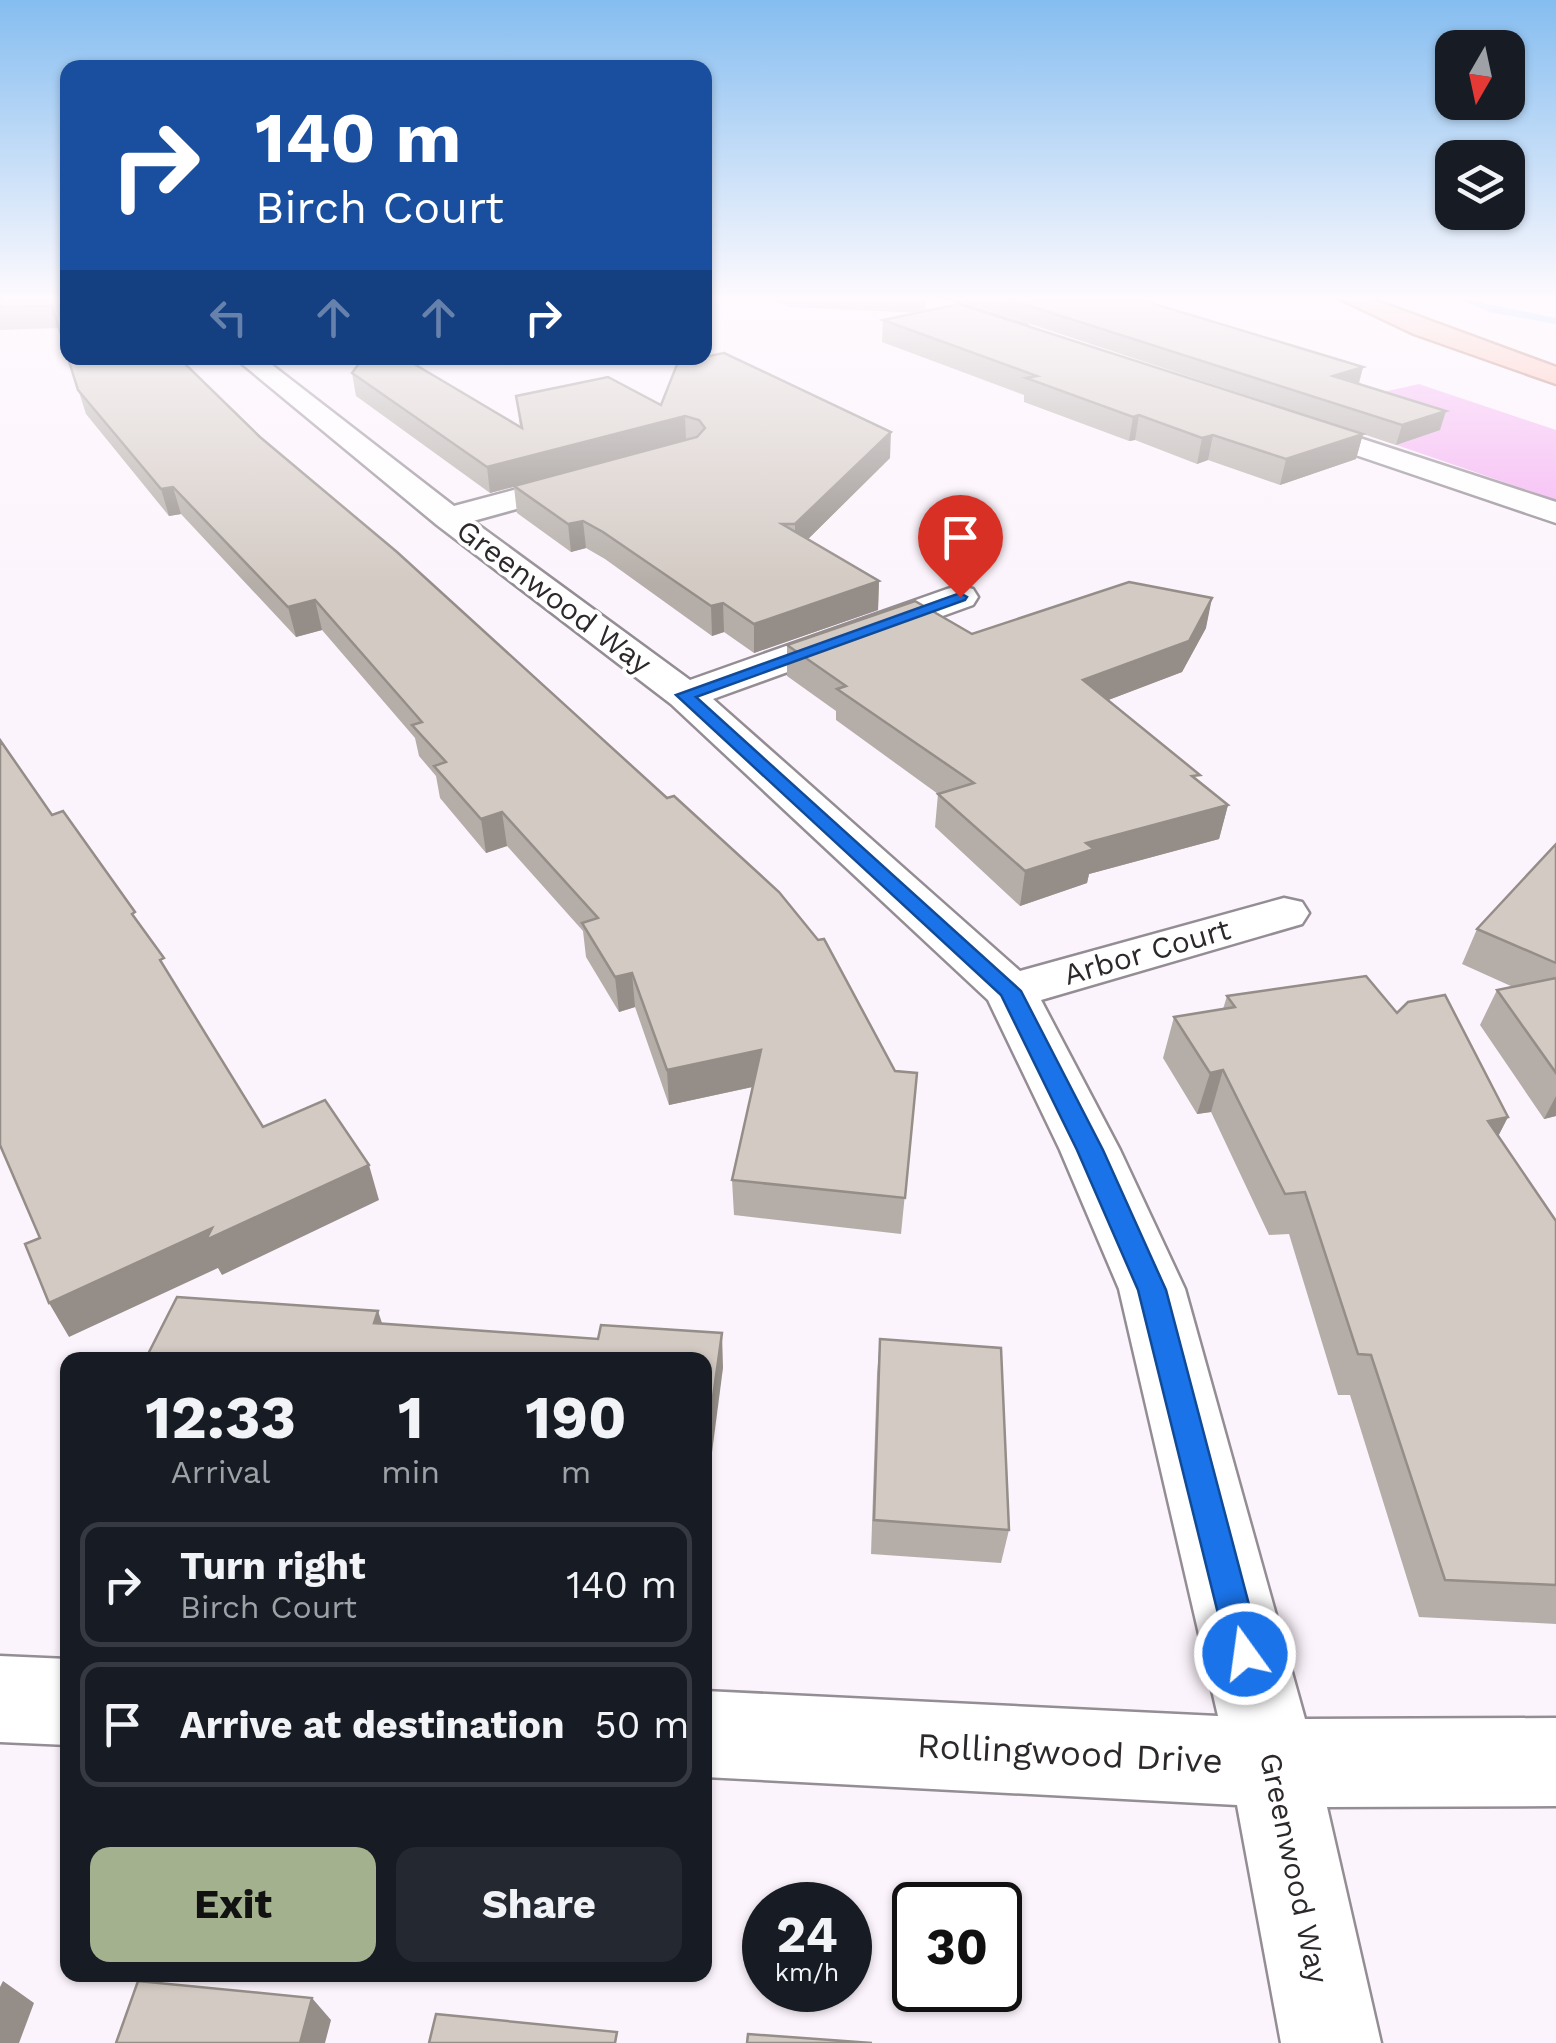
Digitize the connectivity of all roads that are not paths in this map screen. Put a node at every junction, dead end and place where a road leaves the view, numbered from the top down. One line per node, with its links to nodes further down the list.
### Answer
1 (292, 393): 5 (street, Greenwood Way)
2 (1261, 413): 4 (street)
3 (613, 473): 5 (street)
4 (1556, 512)
5 (448, 518): 7 (street, Greenwood Way)
6 (960, 597): 7 (street)
7 (685, 695): 9 (street, Greenwood Way)
8 (1284, 913): 9 (street, Arbor Court)
9 (1010, 991): 14 (street, Greenwood Way)
10 (0, 1699): 11 (street)
11 (60, 1702)
12 (712, 1734): 14 (street, Rollingwood Drive)
13 (1556, 1762): 14 (street, Rollingwood Drive)
14 (1273, 1763): 15 (street, Greenwood Way)
15 (1331, 2043)

